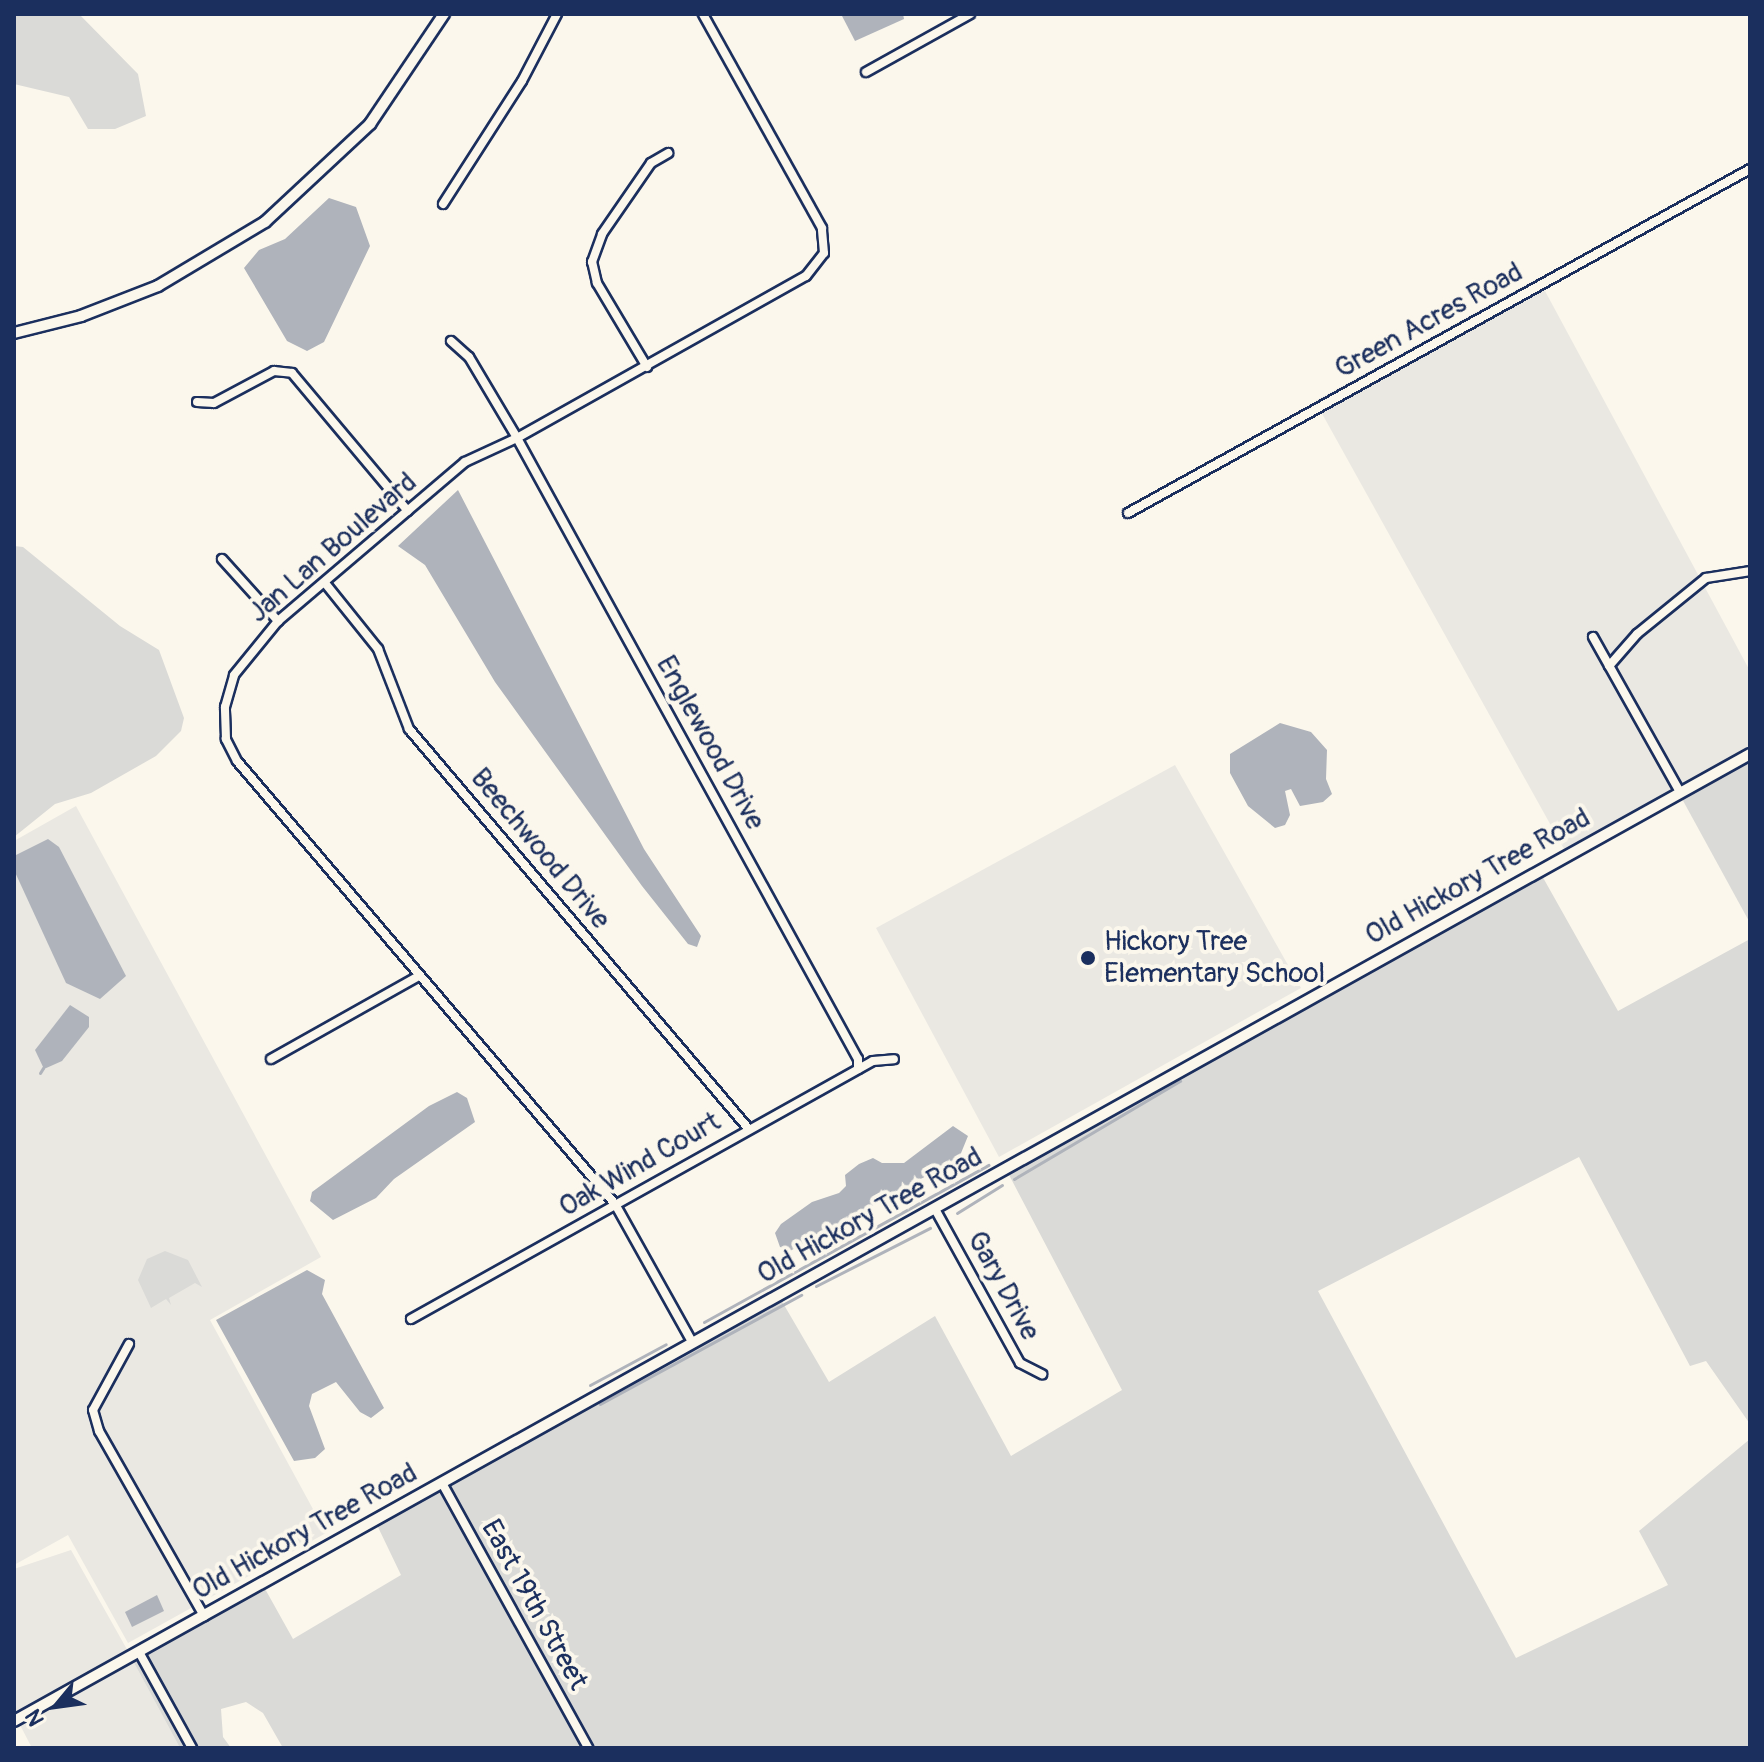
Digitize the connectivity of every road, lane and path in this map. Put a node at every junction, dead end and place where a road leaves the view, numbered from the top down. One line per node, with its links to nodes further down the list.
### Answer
1 (444, 14): 9 (street)
2 (557, 14): 8 (street)
3 (703, 14): 11 (street, Jan Lan Boulevard)
4 (970, 14): 5 (street)
5 (866, 72)
6 (668, 153): 11 (street)
7 (1750, 169): 15 (street, Green Acres Road)
8 (443, 204)
9 (14, 333)
10 (451, 341): 13 (street, Englewood Drive)
11 (647, 367): 13 (street, Jan Lan Boulevard)
12 (197, 402): 14 (street)
13 (517, 438): 14 (street, Jan Lan Boulevard); 27 (street, Englewood Drive)
14 (408, 511): 18 (street, Jan Lan Boulevard)
15 (1128, 513)
16 (222, 559): 19 (street)
17 (1750, 571): 21 (street)
18 (325, 583): 19 (street, Jan Lan Boulevard); 28 (street, Beechwood Drive)
19 (278, 621): 24 (street, Jan Lan Boulevard)
20 (1593, 637): 21 (street)
21 (1609, 666): 23 (street)
22 (1750, 754): 23 (street, Old Hickory Tree Road)
23 (1680, 792): 30 (street, Old Hickory Tree Road)
24 (417, 977): 25 (street); 29 (street, Jan Lan Boulevard)
25 (271, 1059)
26 (894, 1059): 27 (street, Oak Wind Court)
27 (858, 1069): 28 (street, Oak Wind Court)
28 (748, 1128): 29 (street, Oak Wind Court)
29 (615, 1204): 31 (street, Oak Wind Court); 32 (street, Jan Lan Boulevard)
30 (935, 1209): 32 (street, Old Hickory Tree Road); 34 (street, Gary Drive)
31 (411, 1319)
32 (691, 1340): 35 (street, Old Hickory Tree Road)
33 (129, 1344): 36 (street)
34 (1042, 1374)
35 (442, 1483): 36 (street, Old Hickory Tree Road); 40 (street, East 19th Street)
36 (204, 1616): 37 (street, Old Hickory Tree Road)
37 (139, 1652): 38 (street, Old Hickory Tree Road); 39 (street)
38 (14, 1721)
39 (192, 1748)
40 (588, 1748)

